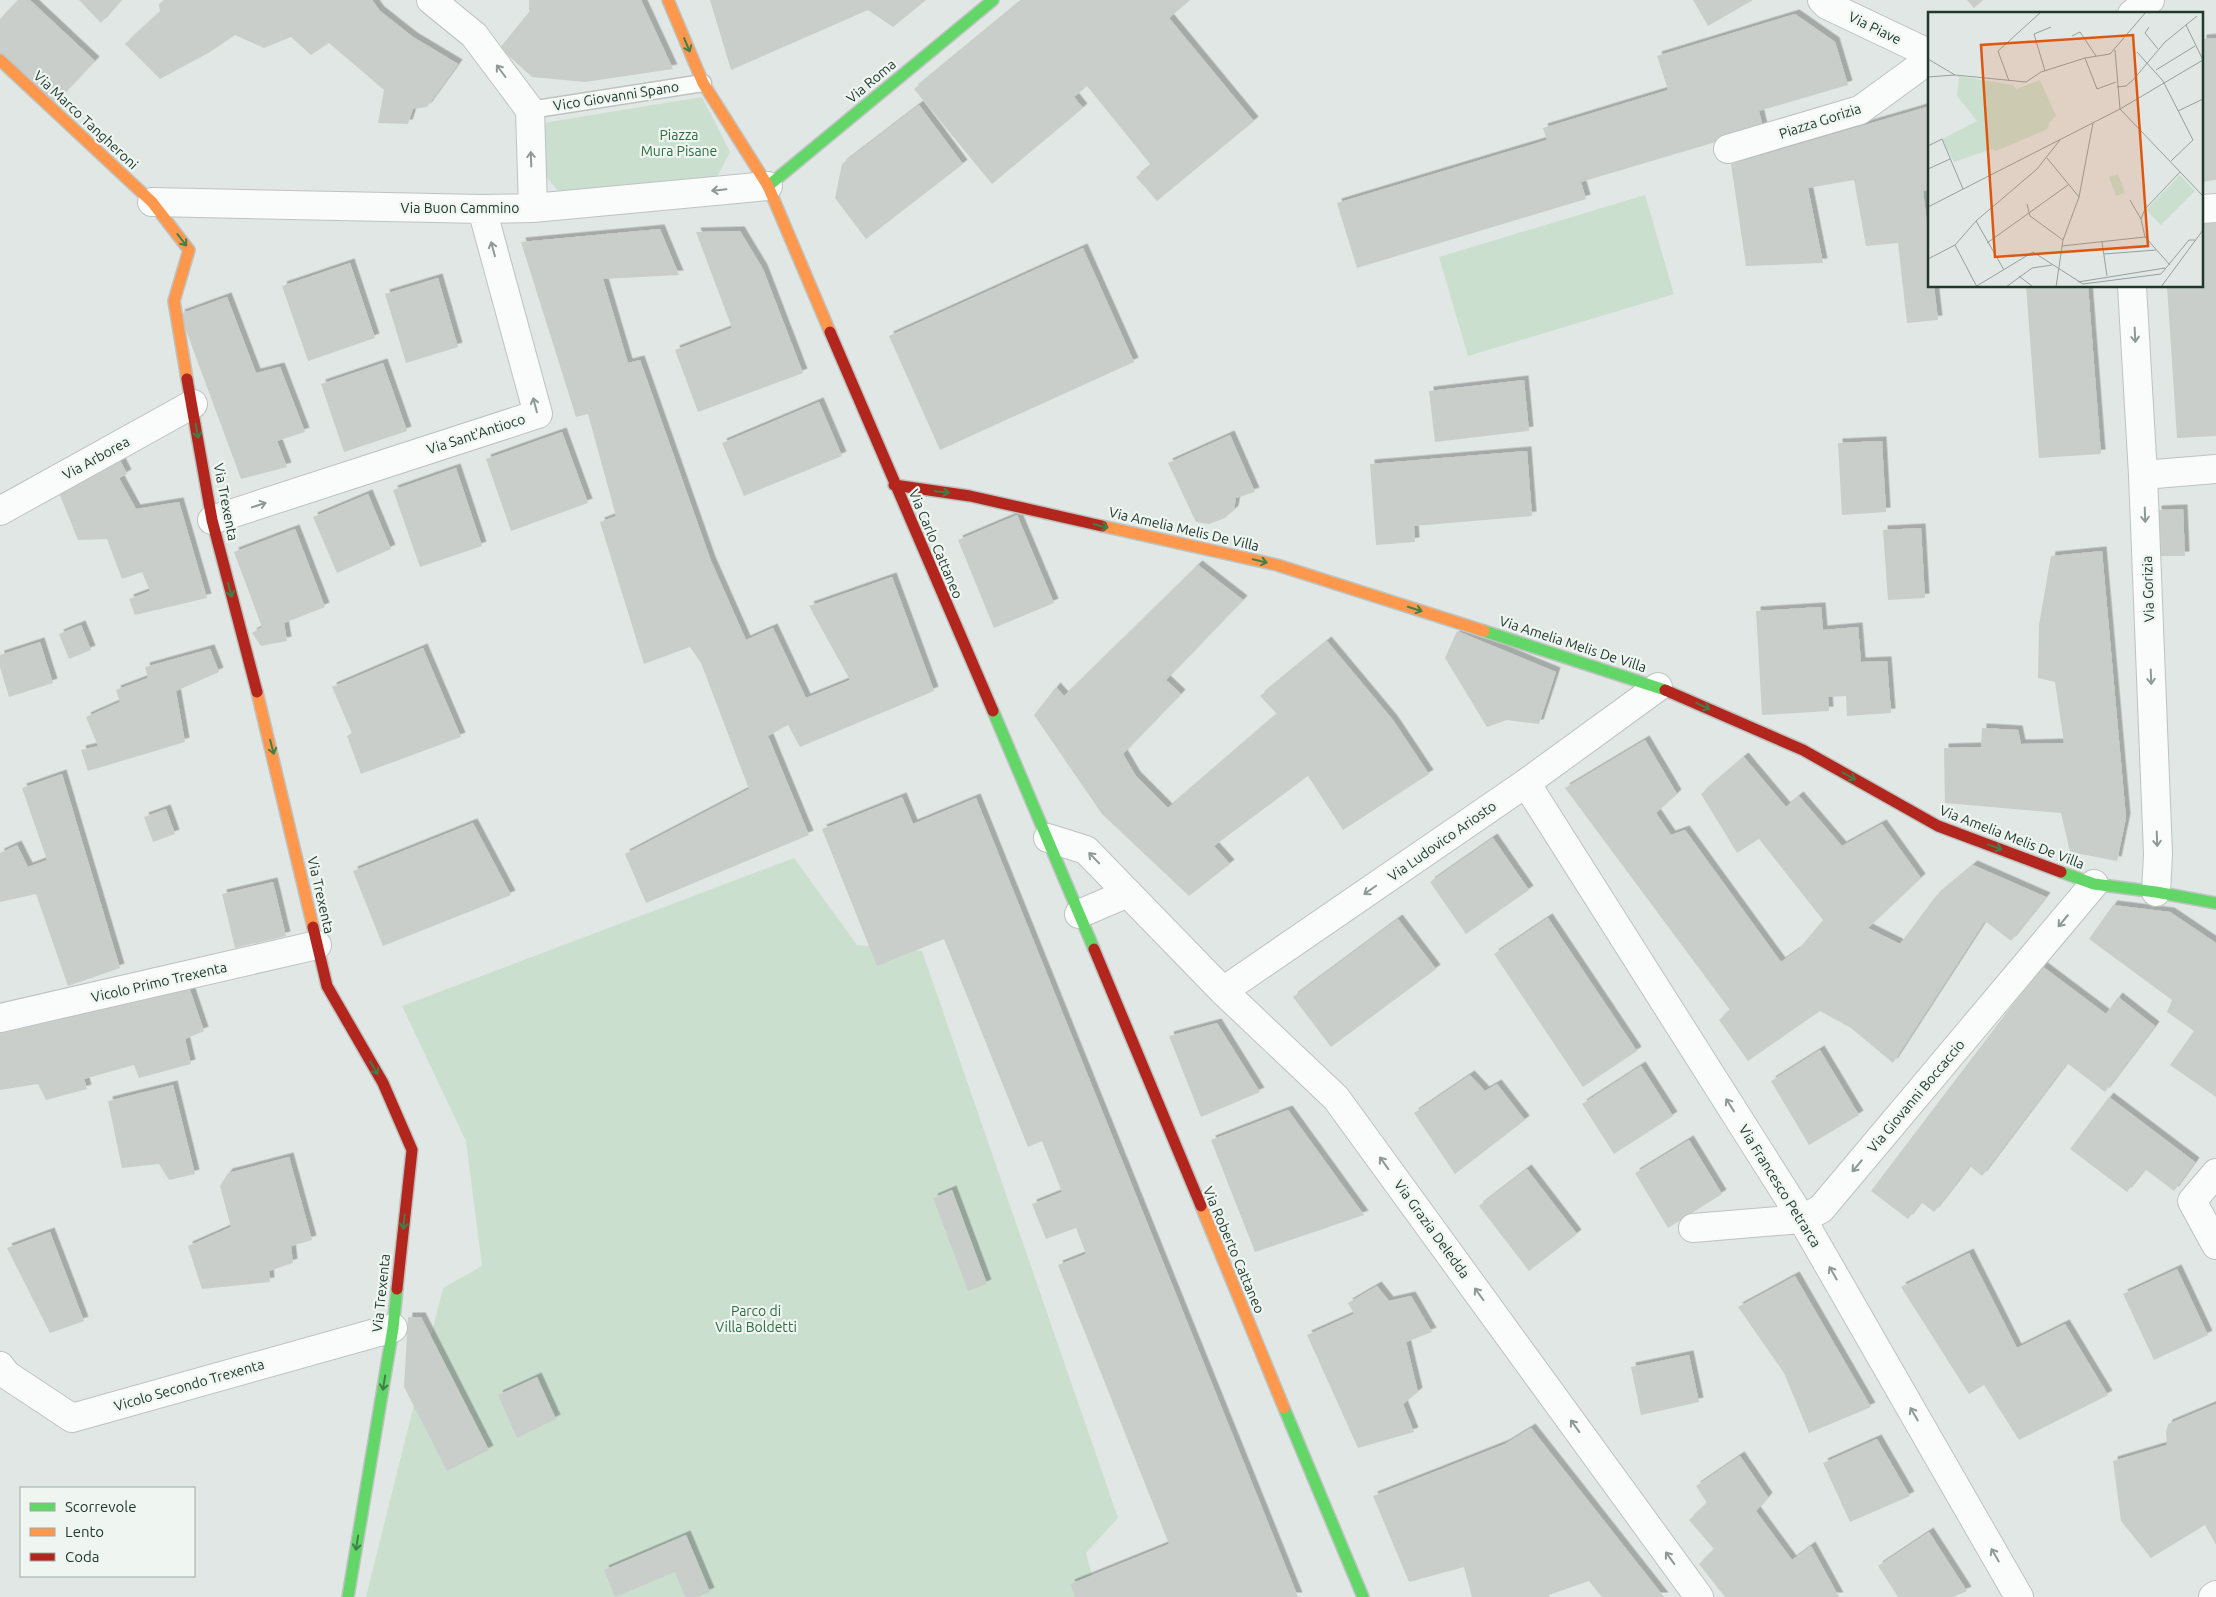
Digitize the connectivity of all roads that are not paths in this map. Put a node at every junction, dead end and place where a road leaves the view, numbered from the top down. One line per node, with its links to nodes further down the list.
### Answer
1 (432, 0): 11 (street, one-way to 1)
2 (668, 0): 10 (street, Via Carlo Cattaneo, one-way to 10)
3 (993, 0): 13 (street, Via Roma)
4 (1822, 0): 7 (street, Via Piave)
5 (2150, 0): 6 (street)
6 (2135, 12)
7 (1928, 53)
8 (0, 60): 14 (street, Via Marco Tangheroni)
9 (1928, 60): 12 (street, Piazza Gorizia)
10 (703, 83): 11 (lane, Vico Giovanni Spano); 13 (street, Via Carlo Cattaneo)
11 (530, 110): 15 (street, one-way to 11)
12 (1728, 149)
13 (768, 186): 15 (street, Via Buon Cammino, one-way to 15); 21 (street, Via Carlo Cattaneo)
14 (152, 202): 16 (street, Via Buon Cammino); 18 (street, Via Trexenta, one-way to 18)
15 (533, 208): 16 (street, Via Buon Cammino)
16 (482, 209): 23 (street, Via Sant'Antioco, one-way to 16)
17 (2132, 288): 20 (street, Via Gorizia, one-way to 20)
18 (193, 404): 22 (street, Via Arborea); 23 (street, Via Trexenta, one-way to 23)
19 (2216, 469): 20 (street)
20 (2143, 475): 28 (street, Via Gorizia, one-way to 28)
21 (894, 485): 24 (street, Via Amelia Melis De Villa, one-way to 24); 26 (street, Via Carlo Cattaneo)
22 (0, 511)
23 (212, 520): 32 (street, Via Trexenta, one-way to 32)
24 (1658, 687): 25 (street, Via Ludovico Ariosto); 27 (street, Via Amelia Melis De Villa, one-way to 27)
25 (1526, 783): 33 (street, Via Ludovico Ariosto, one-way to 33); 36 (street, Via Francesco Petrarca, one-way to 25)
26 (1048, 838): 29 (street, Via Grazia Deledda, one-way to 26); 31 (street, Via Carlo Cattaneo)
27 (2094, 884): 28 (street, Via Amelia Melis De Villa); 36 (street, Via Giovanni Boccaccio, one-way to 36)
28 (2156, 892): 30 (street, Via Amelia Melis De Villa)
29 (1128, 893): 31 (street); 33 (street, Via Grazia Deledda)
30 (2216, 903)
31 (1078, 914): 42 (street, Via Roberto Cattaneo)
32 (317, 946): 34 (street, Vicolo Primo Trexenta); 39 (street, Via Trexenta, one-way to 39)
33 (1223, 991): 43 (street, Via Grazia Deledda, one-way to 33)
34 (0, 1018)
35 (2216, 1173): 38 (street)
36 (1802, 1219): 37 (street, Via Giovanni Boccaccio); 44 (street, Via Francesco Petrarca, one-way to 36)
37 (1693, 1228)
38 (2216, 1245)
39 (393, 1328): 40 (street, Vicolo Secondo Trexenta); 41 (street, Via Trexenta, one-way to 41)
40 (0, 1366)
41 (348, 1597)
42 (1363, 1597)
43 (1699, 1597)
44 (2019, 1597)

